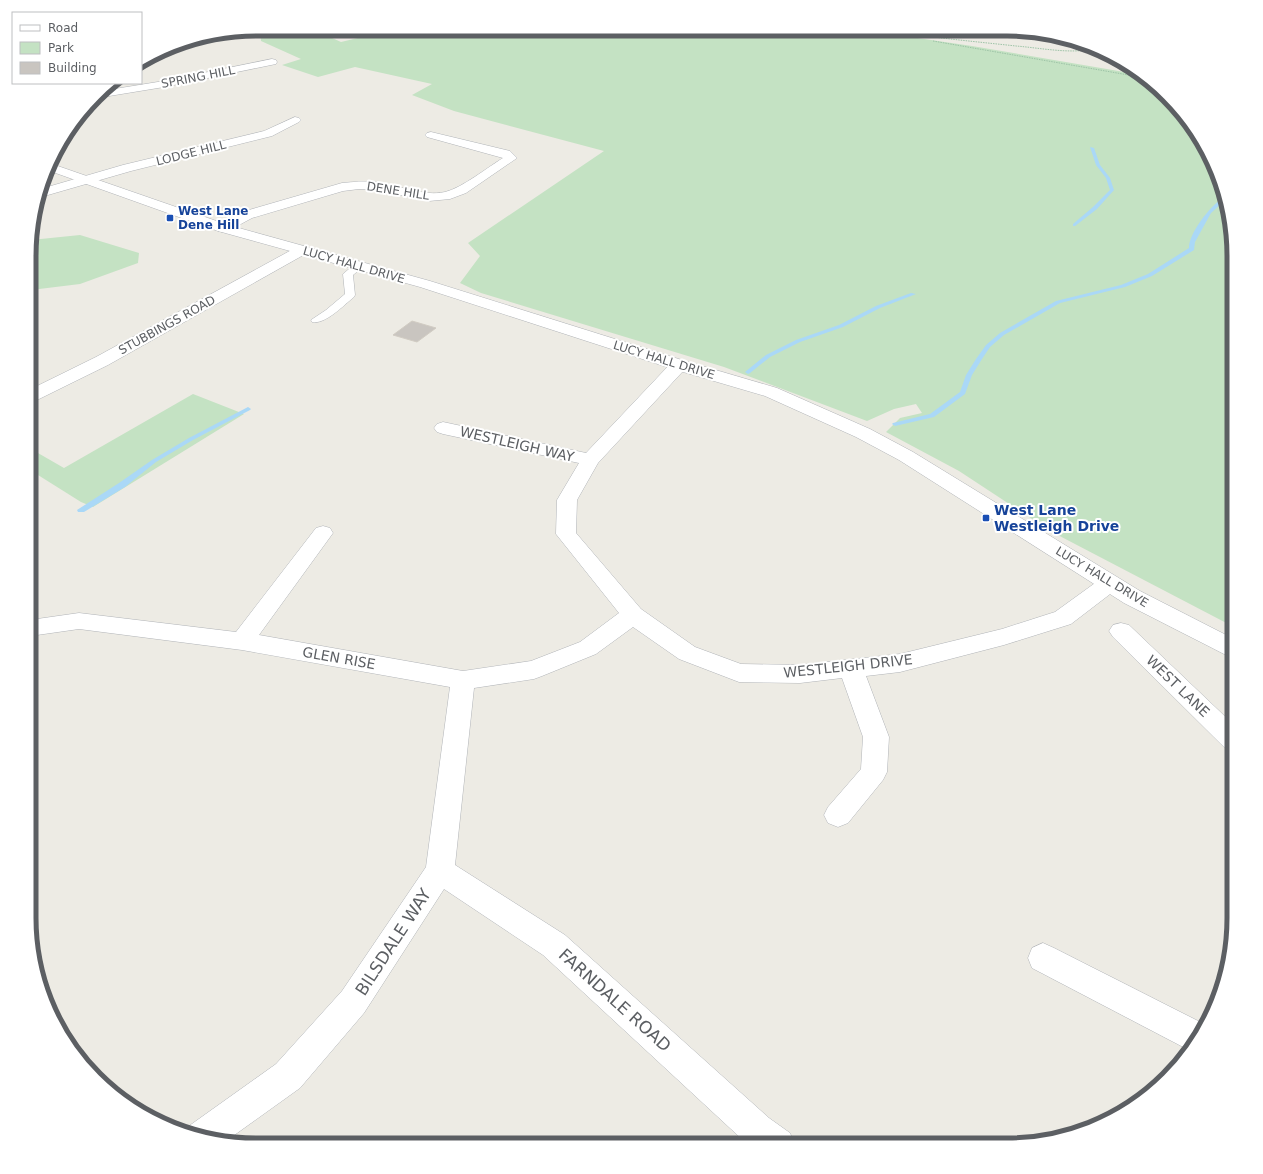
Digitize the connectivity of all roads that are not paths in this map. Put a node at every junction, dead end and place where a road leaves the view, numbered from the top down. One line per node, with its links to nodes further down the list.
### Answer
1 (272, 62): 2 (street, SPRING HILL)
2 (110, 92)
3 (295, 120): 6 (street, LODGE HILL)
4 (431, 135): 8 (street, DENE HILL)
5 (55, 168): 6 (street, LUCY HALL DRIVE)
6 (86, 181): 7 (street, LODGE HILL); 8 (street, LUCY HALL DRIVE)
7 (46, 192)
8 (223, 228): 9 (street, LUCY HALL DRIVE)
9 (302, 250): 10 (street, LUCY HALL DRIVE); 13 (street, STUBBINGS ROAD)
10 (358, 266): 11 (lane); 12 (street, LUCY HALL DRIVE)
11 (316, 320)
12 (679, 365): 15 (street, WESTLEIGH DRIVE); 17 (street, LUCY HALL DRIVE)
13 (36, 394)
14 (443, 428): 15 (street, WESTLEIGH WAY)
15 (590, 460): 18 (street, WESTLEIGH DRIVE)
16 (323, 533): 21 (street)
17 (1110, 583): 22 (street, LUCY HALL DRIVE); 23 (street, WESTLEIGH DRIVE)
18 (633, 615): 23 (street, WESTLEIGH DRIVE); 24 (street, GLEN RISE)
19 (36, 627): 21 (street, GLEN RISE)
20 (1122, 631): 25 (street, WEST LANE)
21 (242, 641): 24 (street, GLEN RISE)
22 (1227, 645)
23 (851, 669): 26 (street)
24 (463, 680): 27 (street, BILSDALE WAY)
25 (1227, 734)
26 (838, 815)
27 (440, 871): 30 (street, BILSDALE WAY); 31 (street, FARNDALE ROAD)
28 (1043, 958): 29 (street)
29 (1193, 1035)
30 (208, 1133)
31 (759, 1138)

